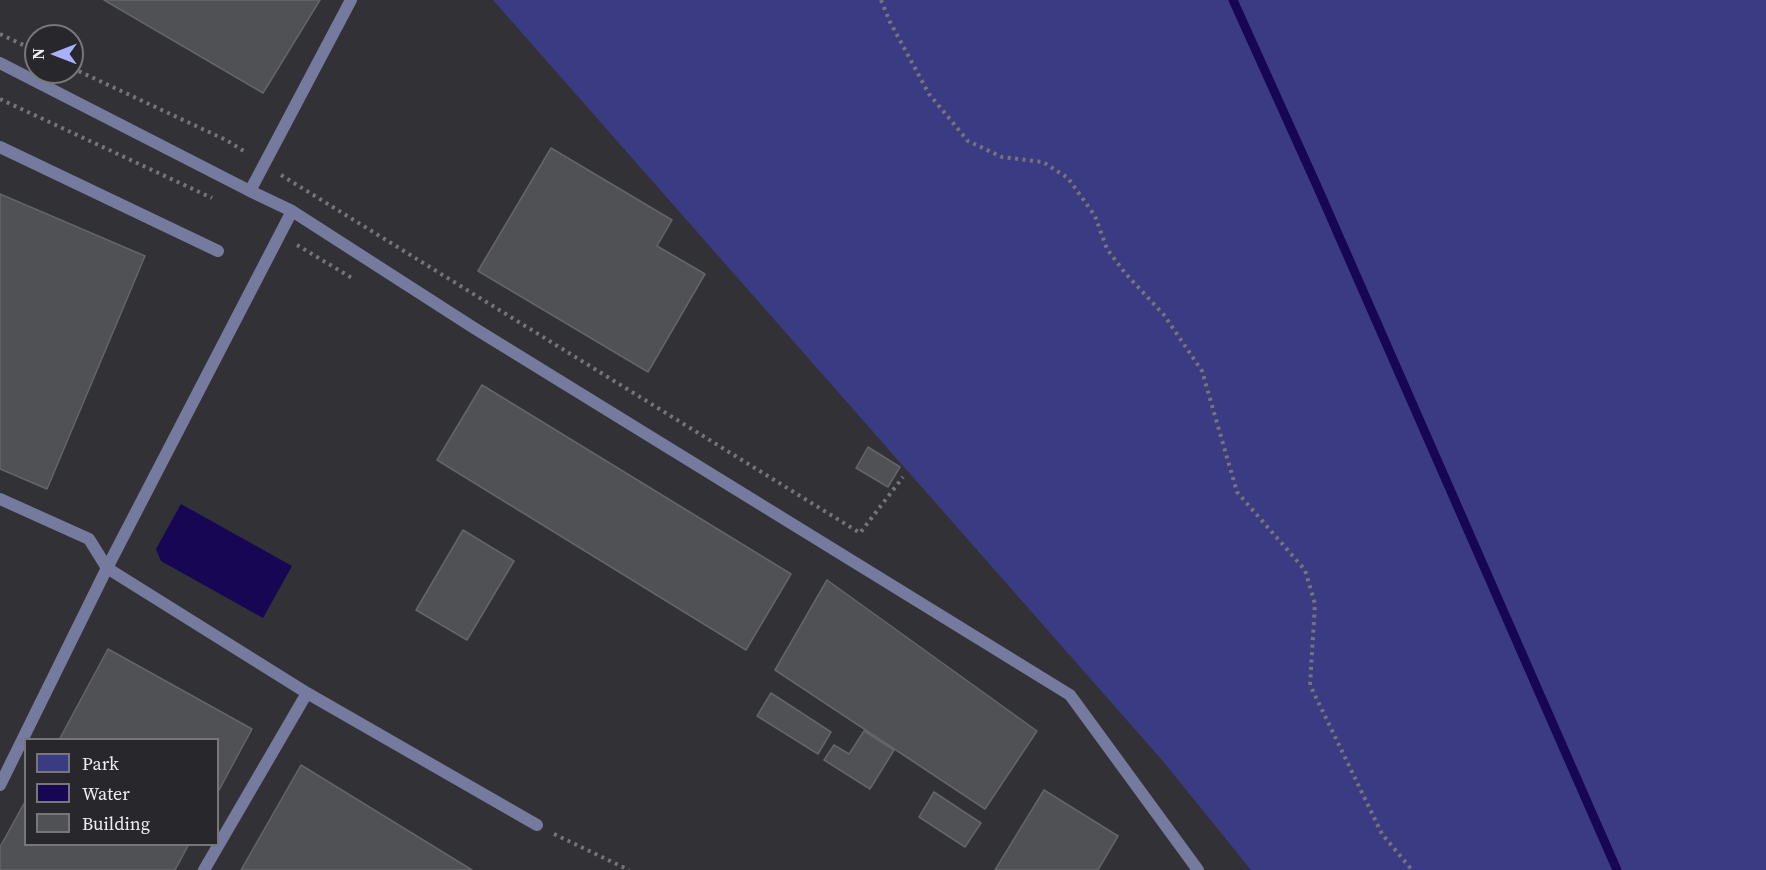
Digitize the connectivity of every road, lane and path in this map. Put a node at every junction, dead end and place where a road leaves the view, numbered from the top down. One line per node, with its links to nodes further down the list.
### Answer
1 (351, 0): 9 (lane)
2 (881, 0): 27 (path)
3 (0, 34): 4 (path)
4 (24, 45)
5 (0, 63): 10 (lane)
6 (84, 74): 9 (path)
7 (0, 99): 11 (path)
8 (0, 147): 14 (lane)
9 (264, 164): 10 (lane); 16 (path)
10 (250, 191): 12 (lane)
11 (214, 200)
12 (292, 211): 13 (lane); 26 (lane)
13 (280, 235): 15 (path); 18 (lane)
14 (218, 251)
15 (360, 283)
16 (903, 477)
17 (0, 499): 18 (lane)
18 (107, 568): 19 (lane); 20 (lane)
19 (307, 693): 21 (lane); 22 (lane)
20 (0, 785)
21 (537, 825): 25 (path)
22 (219, 844)
23 (218, 846): 24 (lane)
24 (204, 870)
25 (629, 870)
26 (1198, 870)
27 (1412, 870)

